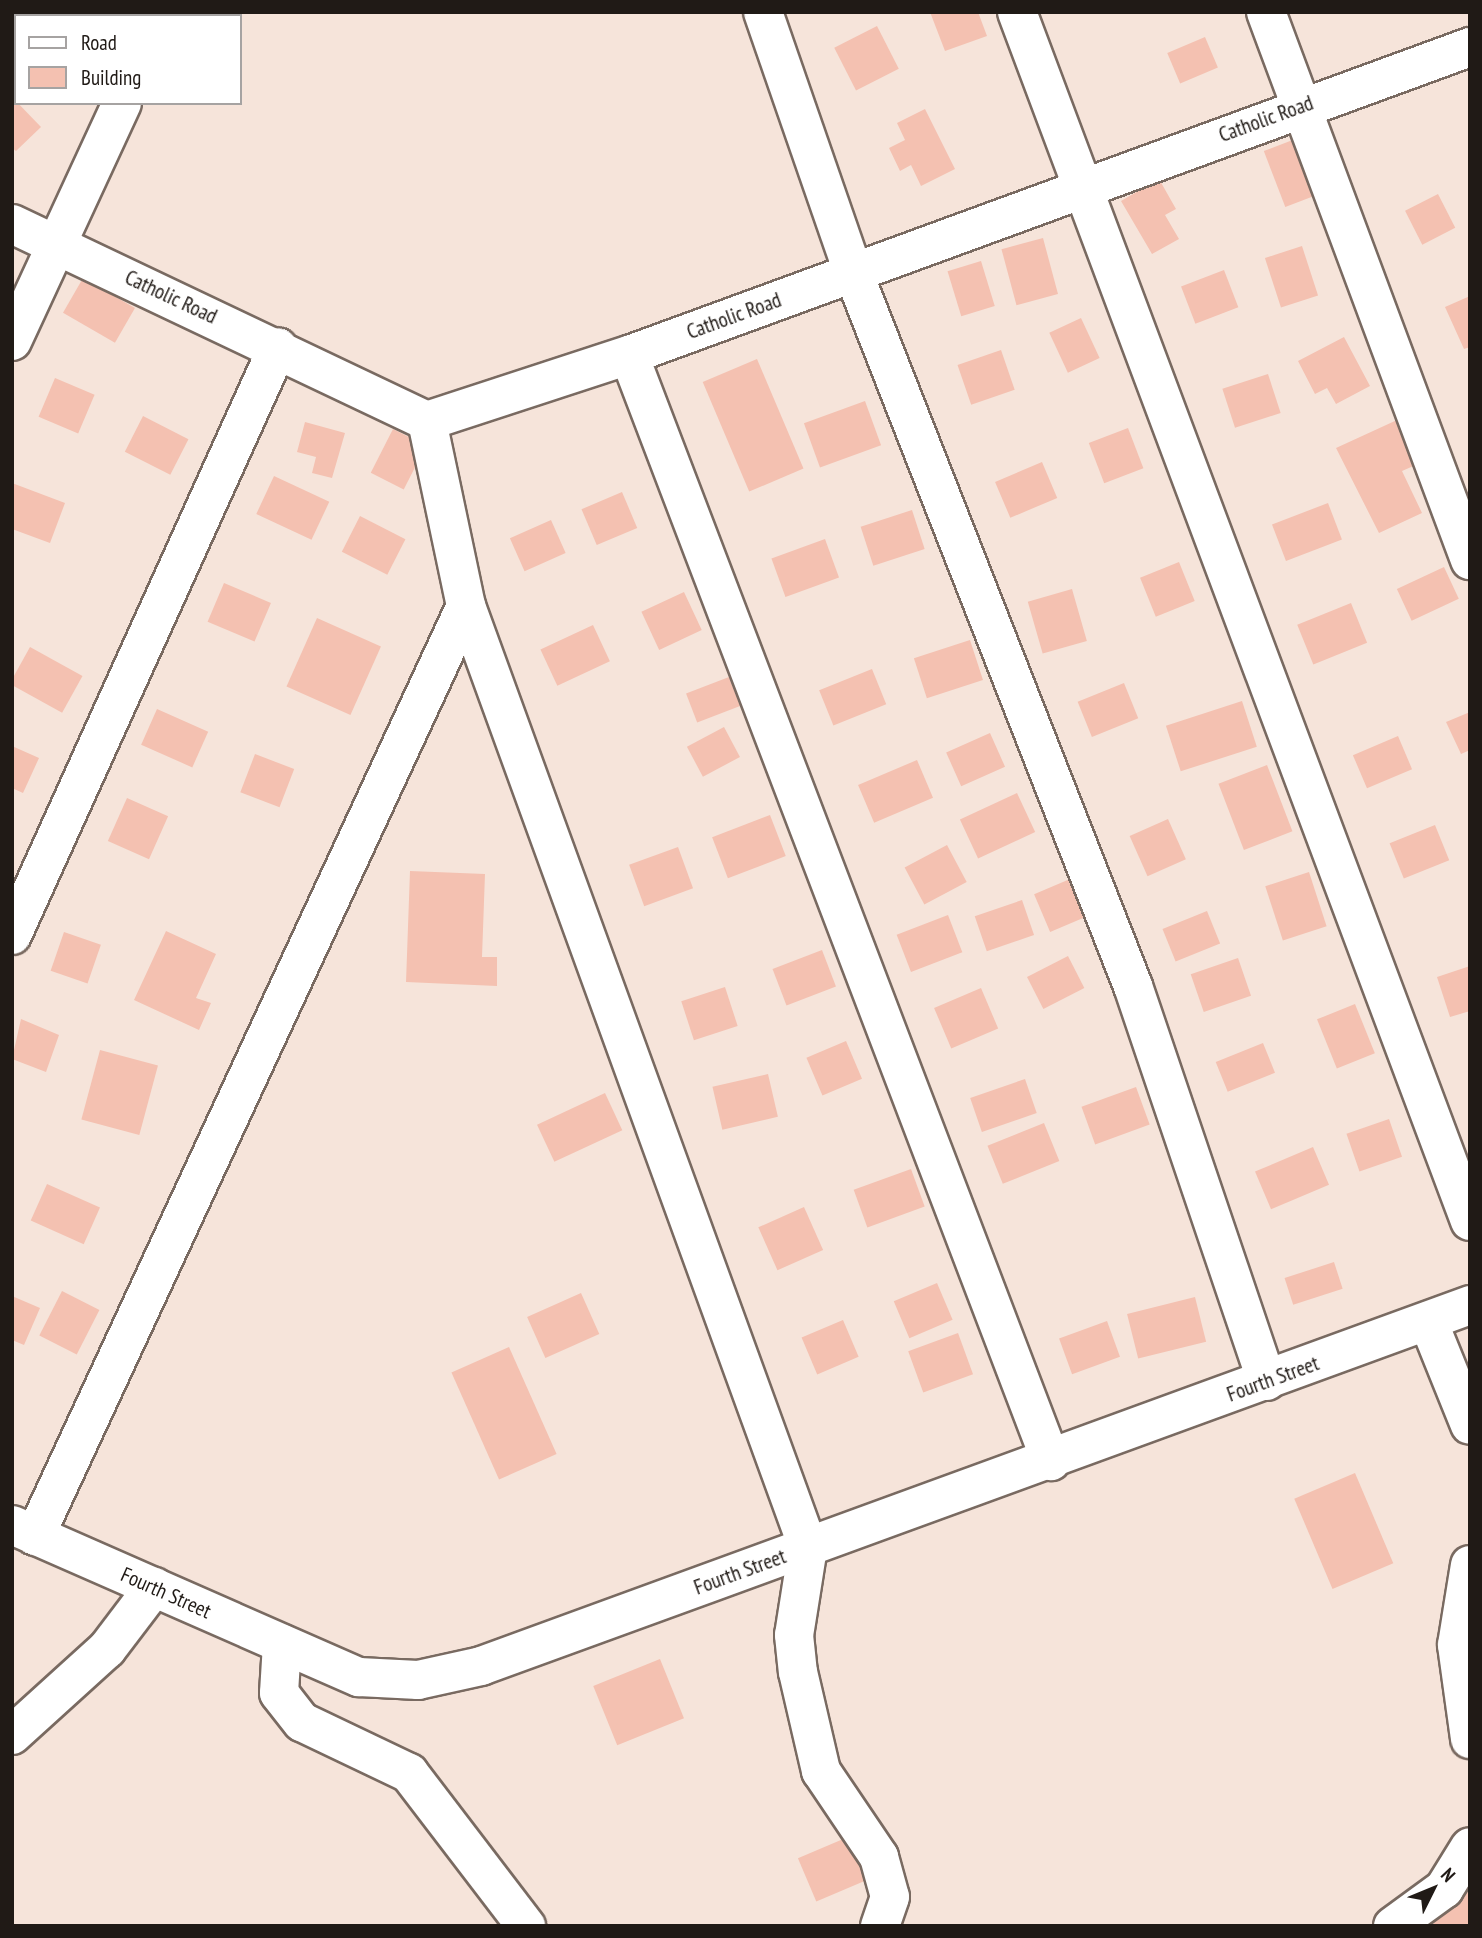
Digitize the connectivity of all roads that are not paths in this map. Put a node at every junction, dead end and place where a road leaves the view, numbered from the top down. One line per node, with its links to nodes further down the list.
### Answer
1 (762, 12): 10 (street)
2 (1017, 12): 7 (street)
3 (1266, 12): 6 (street)
4 (1470, 47): 6 (street, Catholic Road)
5 (121, 105): 9 (street)
6 (1301, 106): 7 (street, Catholic Road); 15 (street)
7 (1083, 188): 10 (street, Catholic Road); 18 (street)
8 (12, 224): 9 (street, Catholic Road)
9 (57, 244): 11 (street); 12 (street, Catholic Road)
10 (853, 272): 13 (street, Catholic Road); 21 (street)
11 (12, 341)
12 (278, 347): 14 (street, Catholic Road); 17 (street)
13 (629, 355): 14 (street, Catholic Road); 23 (street)
14 (427, 421): 16 (street)
15 (1470, 561)
16 (466, 606): 24 (street); 25 (street)
17 (12, 935)
18 (1470, 1221)
19 (1470, 1305): 20 (street, Fourth Street)
20 (1428, 1321): 21 (street, Fourth Street); 22 (street)
21 (1267, 1381): 23 (street, Fourth Street)
22 (1470, 1425)
23 (1051, 1461): 25 (street, Fourth Street)
24 (23, 1530): 27 (street, Fourth Street)
25 (808, 1547): 28 (street, Fourth Street); 33 (street)
26 (1470, 1565): 30 (street)
27 (154, 1587): 28 (street, Fourth Street); 29 (street)
28 (282, 1644): 32 (street)
29 (12, 1735)
30 (1470, 1739)
31 (1470, 1847): 34 (street)
32 (526, 1926)
33 (880, 1926)
34 (1393, 1926)

